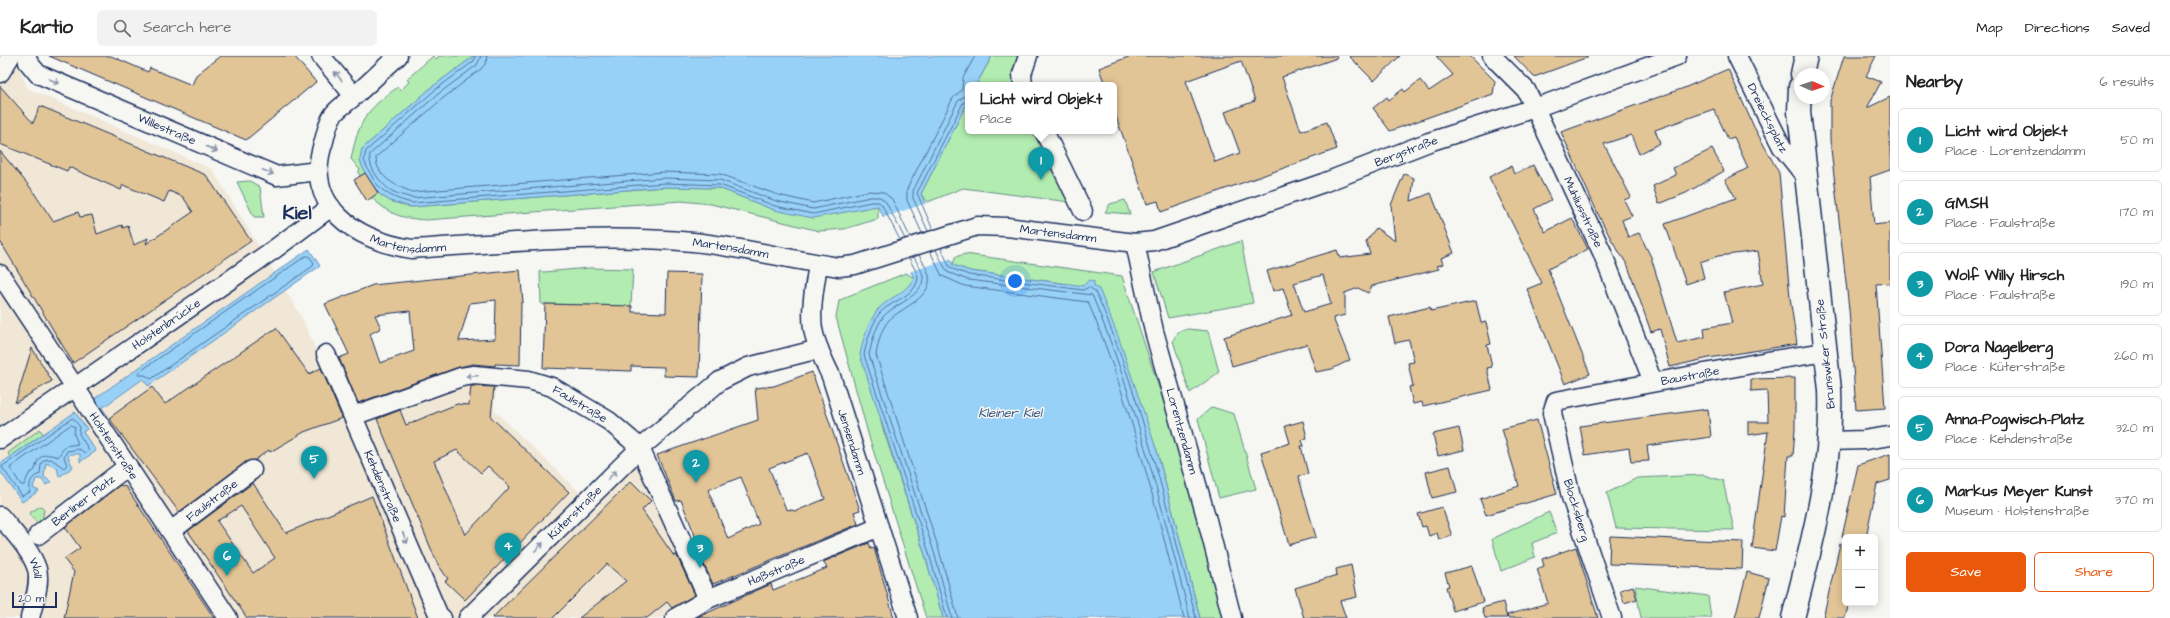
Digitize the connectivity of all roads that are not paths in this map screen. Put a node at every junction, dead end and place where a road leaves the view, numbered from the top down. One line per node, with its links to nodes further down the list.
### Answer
1 (321, 56): 12 (street, one-way to 1)
2 (398, 56): 12 (street, Martensdamm)
3 (1028, 56): 11 (street)
4 (1492, 56): 14 (street, Muhliusstraße)
5 (1677, 56): 14 (street, Bergstraße)
6 (1737, 56): 17 (street, Dreiecksplatz)
7 (1806, 56): 9 (main road)
8 (13, 57): 10 (street); 16 (street, Willestraße, one-way to 16)
9 (1803, 68)
10 (0, 73)
11 (1023, 82)
12 (354, 96): 16 (street, Martensdamm)
13 (1799, 104): 17 (main road, Brunswiker Straße)
14 (1535, 108): 20 (street, Bergstraße); 26 (street, Muhliusstraße)
15 (1045, 134): 19 (street)
16 (318, 171): 18 (street, Martensdamm)
17 (1805, 176): 24 (main road, Brunswiker Straße)
18 (331, 207): 21 (street, Martensdamm); 27 (street, Holstenbrücke)
19 (1083, 211)
20 (1135, 243): 21 (street, Martensdamm); 47 (street, Lorentzendamm)
21 (818, 264): 23 (street, Jensendamm)
22 (0, 274): 27 (street, Holstenstraße)
23 (819, 349): 33 (street, Küterstraße); 37 (street, Jensendamm)
24 (1826, 352): 26 (street, Baustraße); 32 (main road, Brunswiker Straße)
25 (326, 354): 29 (street, Kehdenstraße)
26 (1653, 382): 28 (street, Baustraße)
27 (74, 386): 31 (street, Holstenbrücke); 34 (street, Holstenstraße)
28 (1556, 401): 48 (street, Blocksberg)
29 (353, 416): 33 (street, Faulstraße, one-way to 29); 43 (street, Kehdenstraße, one-way to 43)
30 (1890, 436): 32 (street)
31 (0, 439)
32 (1830, 441): 49 (main road, Brunswiker Straße)
33 (640, 448): 40 (street, Faulstraße); 44 (street, Küterstraße, one-way to 33)
34 (128, 466): 38 (street, Holstenstraße); 39 (street, Berliner Platz)
35 (252, 470): 38 (street, Faulstraße)
36 (0, 516): 41 (street, Wall)
37 (879, 527): 40 (street, Haßstraße); 46 (street, Jensendamm)
38 (171, 530): 42 (street, Holstenstraße)
39 (38, 535)
40 (708, 599): 45 (street, Haßstraße)
41 (30, 618)
42 (228, 618)
43 (442, 618)
44 (468, 618)
45 (675, 618)
46 (908, 618)
47 (1232, 618)
48 (1612, 618)
49 (1793, 618)

